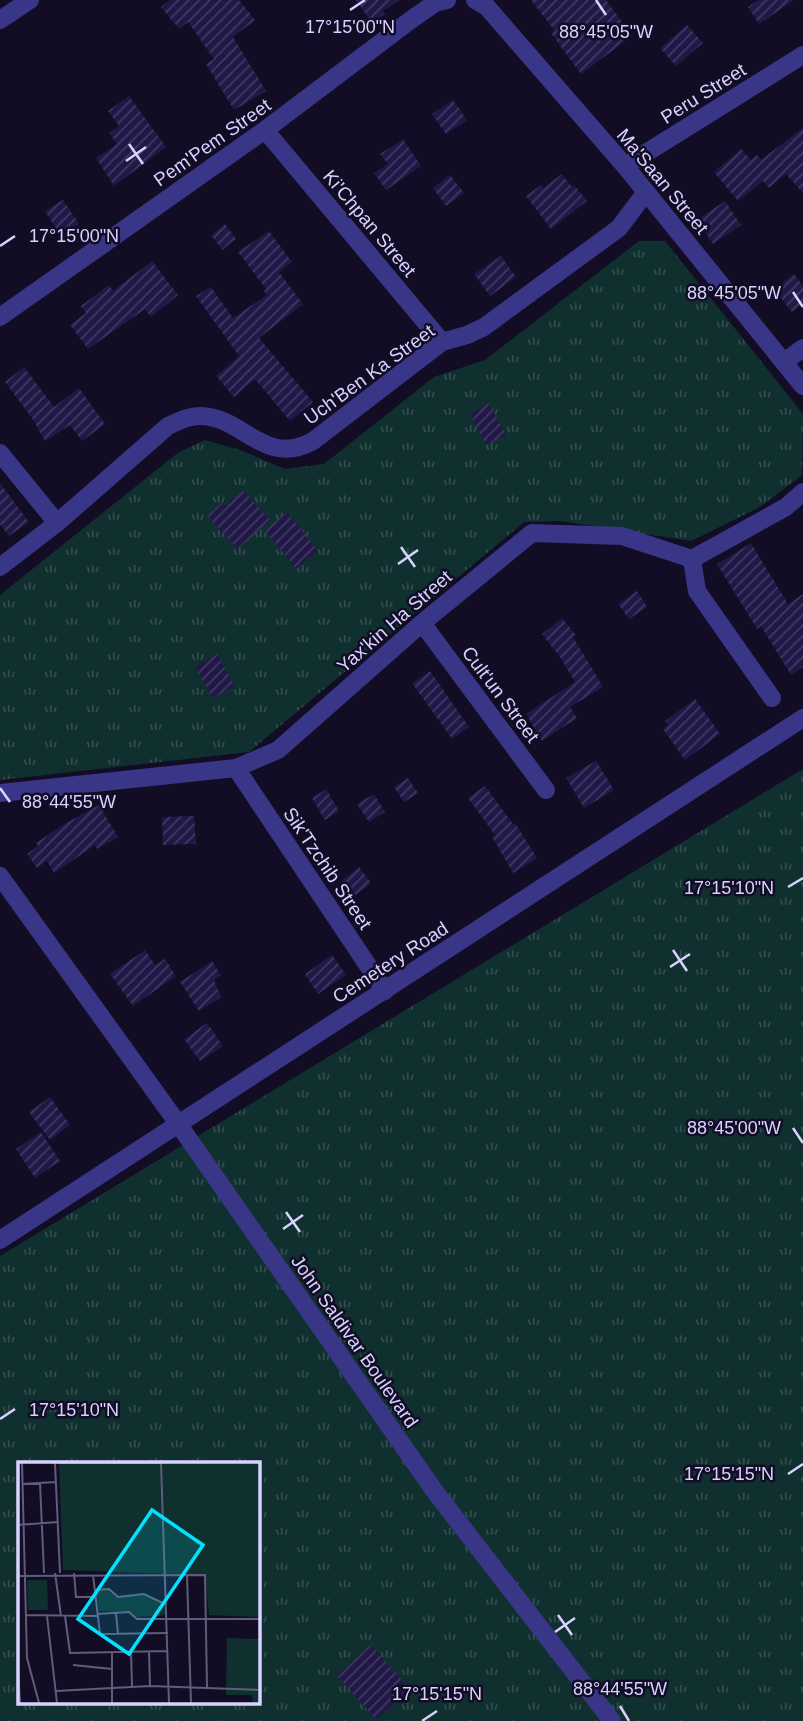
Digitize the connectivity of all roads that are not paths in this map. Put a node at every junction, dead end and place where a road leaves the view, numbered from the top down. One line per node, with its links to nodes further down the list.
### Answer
1 (30, 0): 4 (street)
2 (447, 0): 6 (street, Pem'Pem Street)
3 (481, 4): 7 (street, Ma'Saan Street)
4 (0, 20)
5 (803, 55): 7 (street, Peru Street)
6 (265, 130): 9 (street, Pem'Pem Street); 10 (street, Ki'Chpan Street)
7 (625, 166): 8 (street, Ma'Saan Street)
8 (646, 192): 10 (street, Uch'Ben Ka Street); 12 (street, Ma'Saan Street)
9 (0, 317)
10 (442, 342): 16 (street, Uch'Ben Ka Street)
11 (803, 348): 12 (street)
12 (785, 362): 13 (street, Ma'Saan Street)
13 (803, 386)
14 (0, 453): 16 (street)
15 (803, 492): 17 (street)
16 (57, 523): 18 (street, Uch'Ben Ka Street)
17 (692, 559): 19 (street, Yax'kin Ha Street); 20 (street)
18 (0, 567)
19 (422, 623): 22 (street, Yax'kin Ha Street); 23 (street, Cult'un Street)
20 (772, 698)
21 (803, 718): 26 (street, Cemetery Road)
22 (236, 768): 24 (street, Yax'kin Ha Street); 26 (street, Sik'Tzchib Street)
23 (546, 790)
24 (0, 793)
25 (0, 876): 27 (street, John Saldivar Boulevard)
26 (385, 991): 27 (street, Cemetery Road)
27 (179, 1125): 28 (street, Cemetery Road); 29 (street, John Saldivar Boulevard)
28 (0, 1240)
29 (612, 1721)

